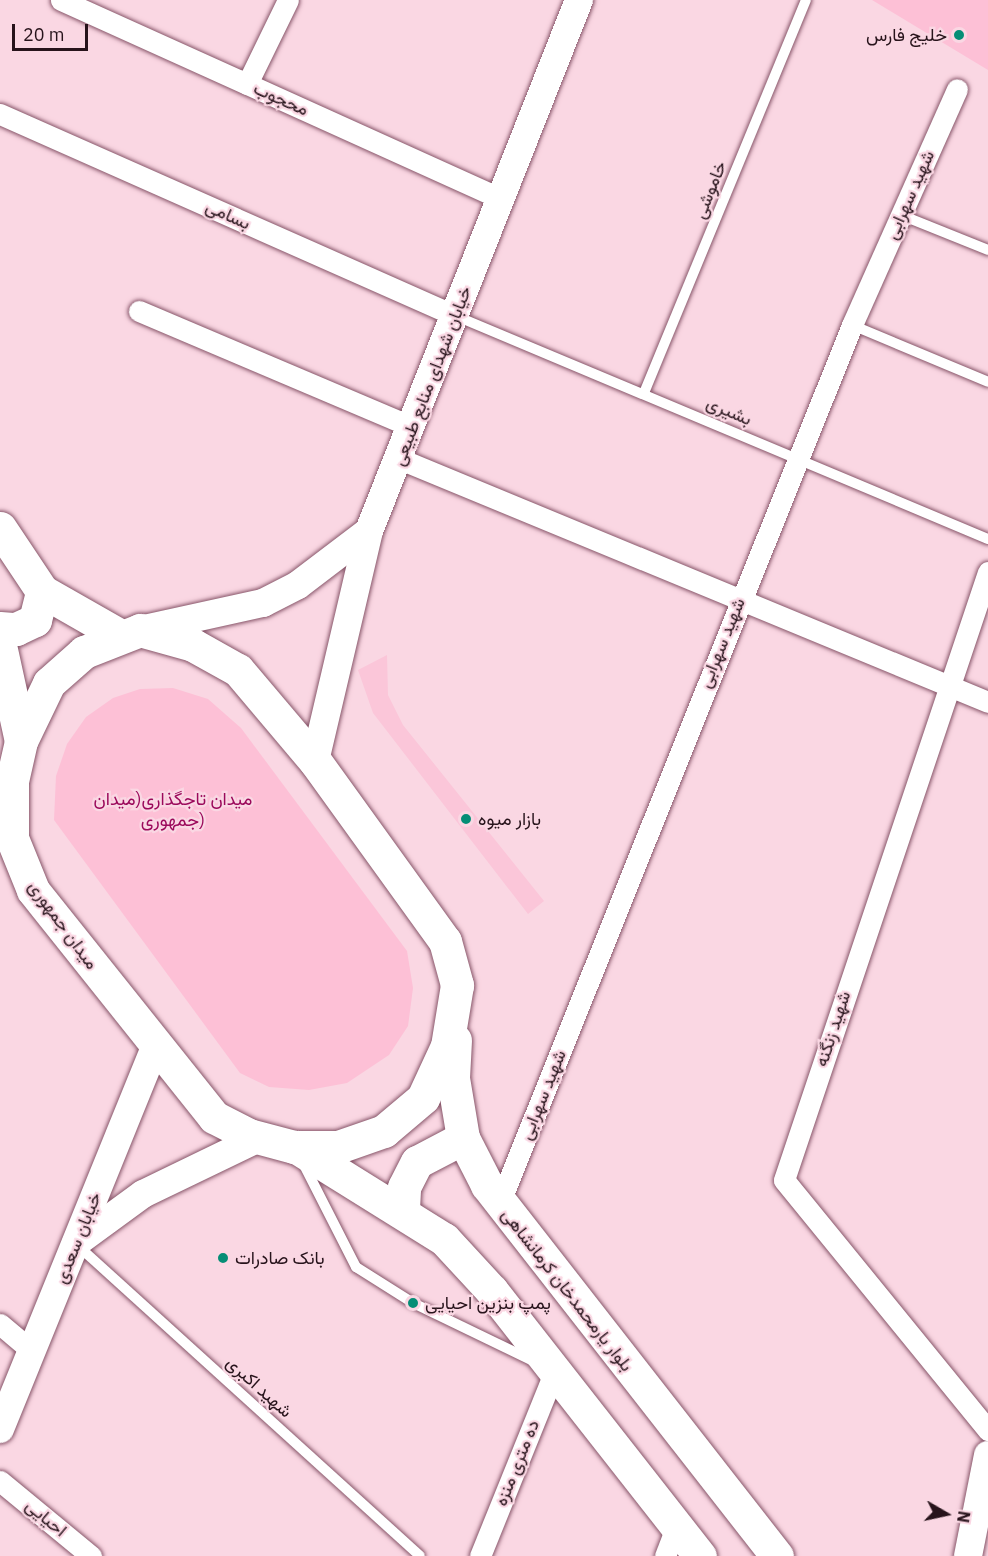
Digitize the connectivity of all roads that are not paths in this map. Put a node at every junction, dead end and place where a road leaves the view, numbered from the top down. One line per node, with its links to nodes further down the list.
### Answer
1 (61, 0): 5 (street, محجوب)
2 (288, 0): 5 (street)
3 (579, 0): 8 (main road, خیابان شهدای منابع طبیعی)
4 (806, 0): 15 (lane, خاموشی)
5 (247, 84): 8 (street, محجوب)
6 (957, 89): 9 (street, شهید سهرابی)
7 (0, 114): 12 (street, بسامی)
8 (501, 199): 12 (main road, خیابان شهدای منابع طبیعی)
9 (901, 215): 10 (lane); 13 (street, شهید سهرابی)
10 (988, 250)
11 (139, 311): 16 (street)
12 (455, 316): 15 (lane, بشیری); 16 (main road, خیابان شهدای منابع طبیعی)
13 (852, 325): 14 (lane); 18 (street, شهید سهرابی)
14 (988, 382)
15 (644, 393): 18 (lane, بشیری)
16 (412, 427): 17 (main road, خیابان شهدای منابع طبیعی)
17 (400, 459): 20 (main road, خیابان شهدای منابع طبیعی); 24 (street)
18 (799, 459): 21 (lane, بشیری); 24 (street, شهید سهرابی)
19 (0, 528): 23 (main road)
20 (369, 531): 25 (main road); 30 (main road, خیابان شهدای منابع طبیعی)
21 (988, 539)
22 (988, 572): 27 (street, شهید زنگنه)
23 (42, 591): 25 (main road); 26 (main road)
24 (739, 600): 27 (street); 37 (street, شهید سهرابی)
25 (129, 632): 29 (main road, میدان جمهوری); 30 (main road, میدان جمهوری)
26 (1, 646): 29 (main road)
27 (947, 685): 28 (street); 44 (street, شهید زنگنه)
28 (988, 702)
29 (21, 741): 31 (main road, میدان جمهوری)
30 (315, 761): 32 (main road, میدان جمهوری)
31 (6, 840): 33 (main road, میدان جمهوری)
32 (457, 985): 35 (main road, بلوار یارمحمدخان کرمانشاهی); 36 (main road, میدان جمهوری)
33 (155, 1047): 34 (main road, میدان جمهوری); 39 (main road, خیابان سعدی)
34 (259, 1138): 36 (main road, میدان جمهوری); 39 (main road)
35 (463, 1138): 37 (main road, بلوار یارمحمدخان کرمانشاهی); 38 (main road)
36 (294, 1146): 38 (main road); 42 (lane)
37 (500, 1202): 54 (main road, بلوار یارمحمدخان کرمانشاهی)
38 (403, 1209): 42 (main road)
39 (76, 1243): 41 (main road, خیابان سعدی); 50 (lane, شهید اکبری)
40 (0, 1324): 41 (street)
41 (32, 1351): 43 (main road, خیابان سعدی)
42 (555, 1370): 48 (main road); 51 (street, ده متری منزه)
43 (0, 1429)
44 (988, 1430)
45 (988, 1455): 47 (main road)
46 (0, 1481): 49 (street, احیایی)
47 (984, 1497): 55 (main road)
48 (677, 1525): 52 (street); 53 (main road)
49 (91, 1556)
50 (420, 1556)
51 (480, 1556)
52 (665, 1556)
53 (700, 1556)
54 (777, 1556)
55 (968, 1556)

